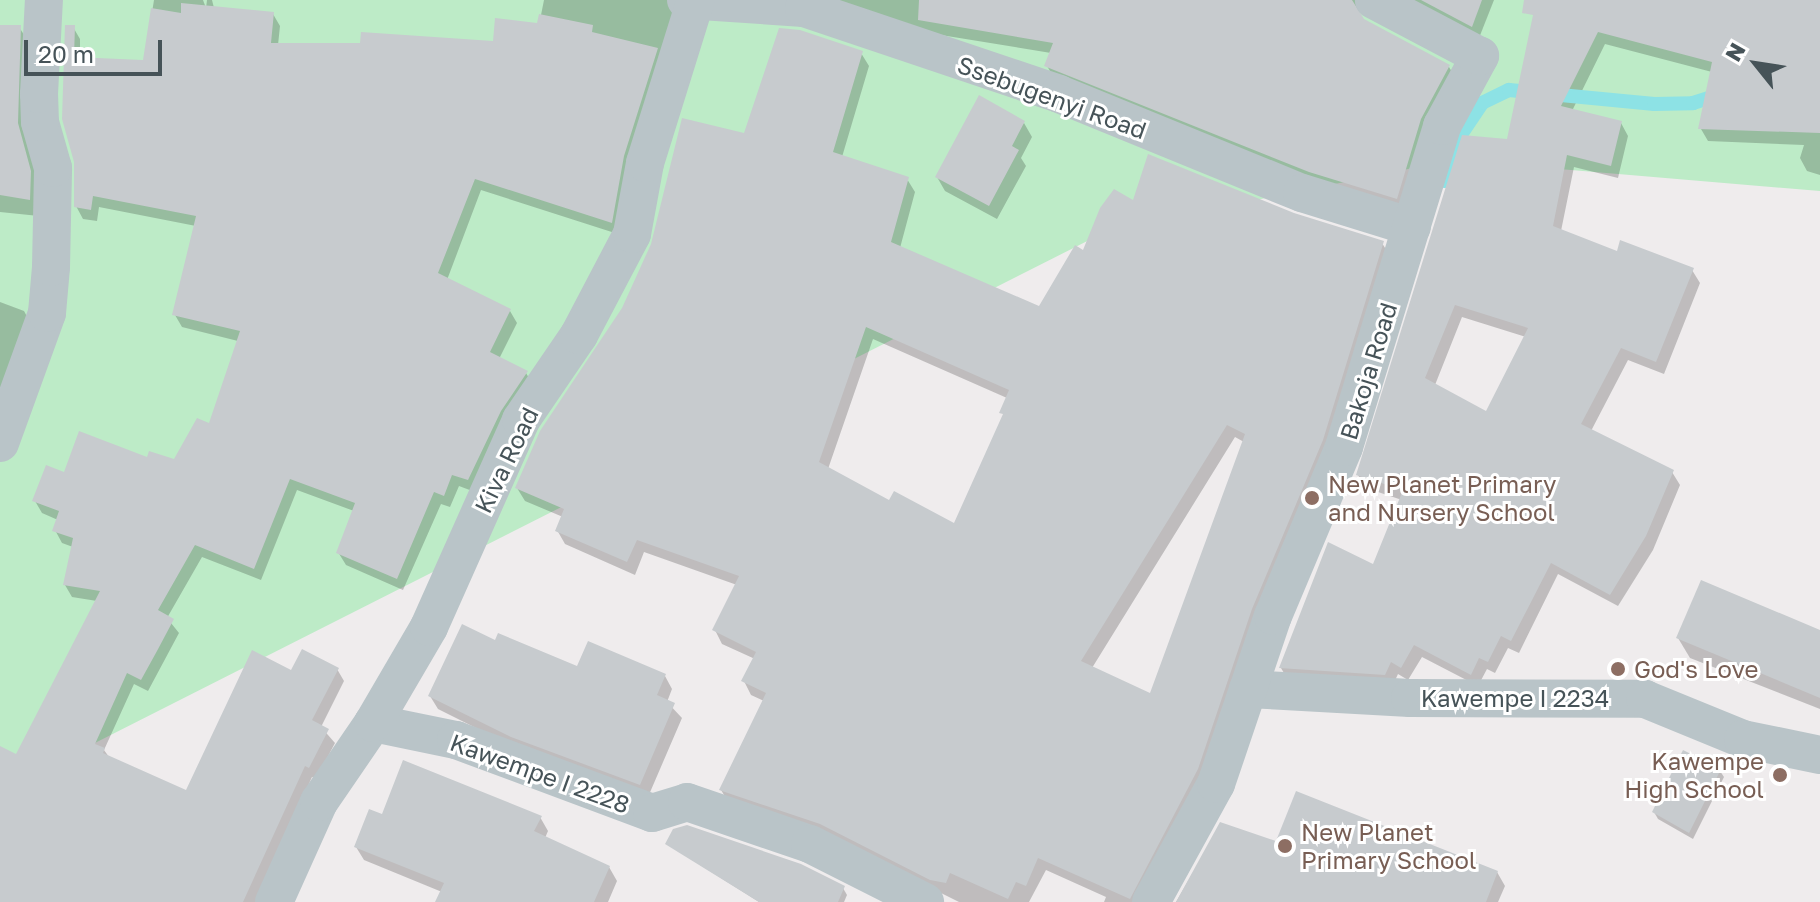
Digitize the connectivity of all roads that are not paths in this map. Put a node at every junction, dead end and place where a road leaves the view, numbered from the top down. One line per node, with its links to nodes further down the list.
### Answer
1 (44, 0): 5 (street)
2 (1374, 0): 4 (street, Bakoja Road)
3 (690, 1): 4 (street, Ssebugenyi Road); 7 (street, Kiva Road)
4 (1412, 227): 6 (street, Bakoja Road)
5 (0, 443)
6 (1248, 689): 8 (street, Kawempe I 2234); 11 (street, Bakoja Road)
7 (373, 723): 9 (street, Kiva Road); 10 (street, Kawempe I 2228)
8 (1820, 755)
9 (274, 902)
10 (925, 902)
11 (1151, 902)

